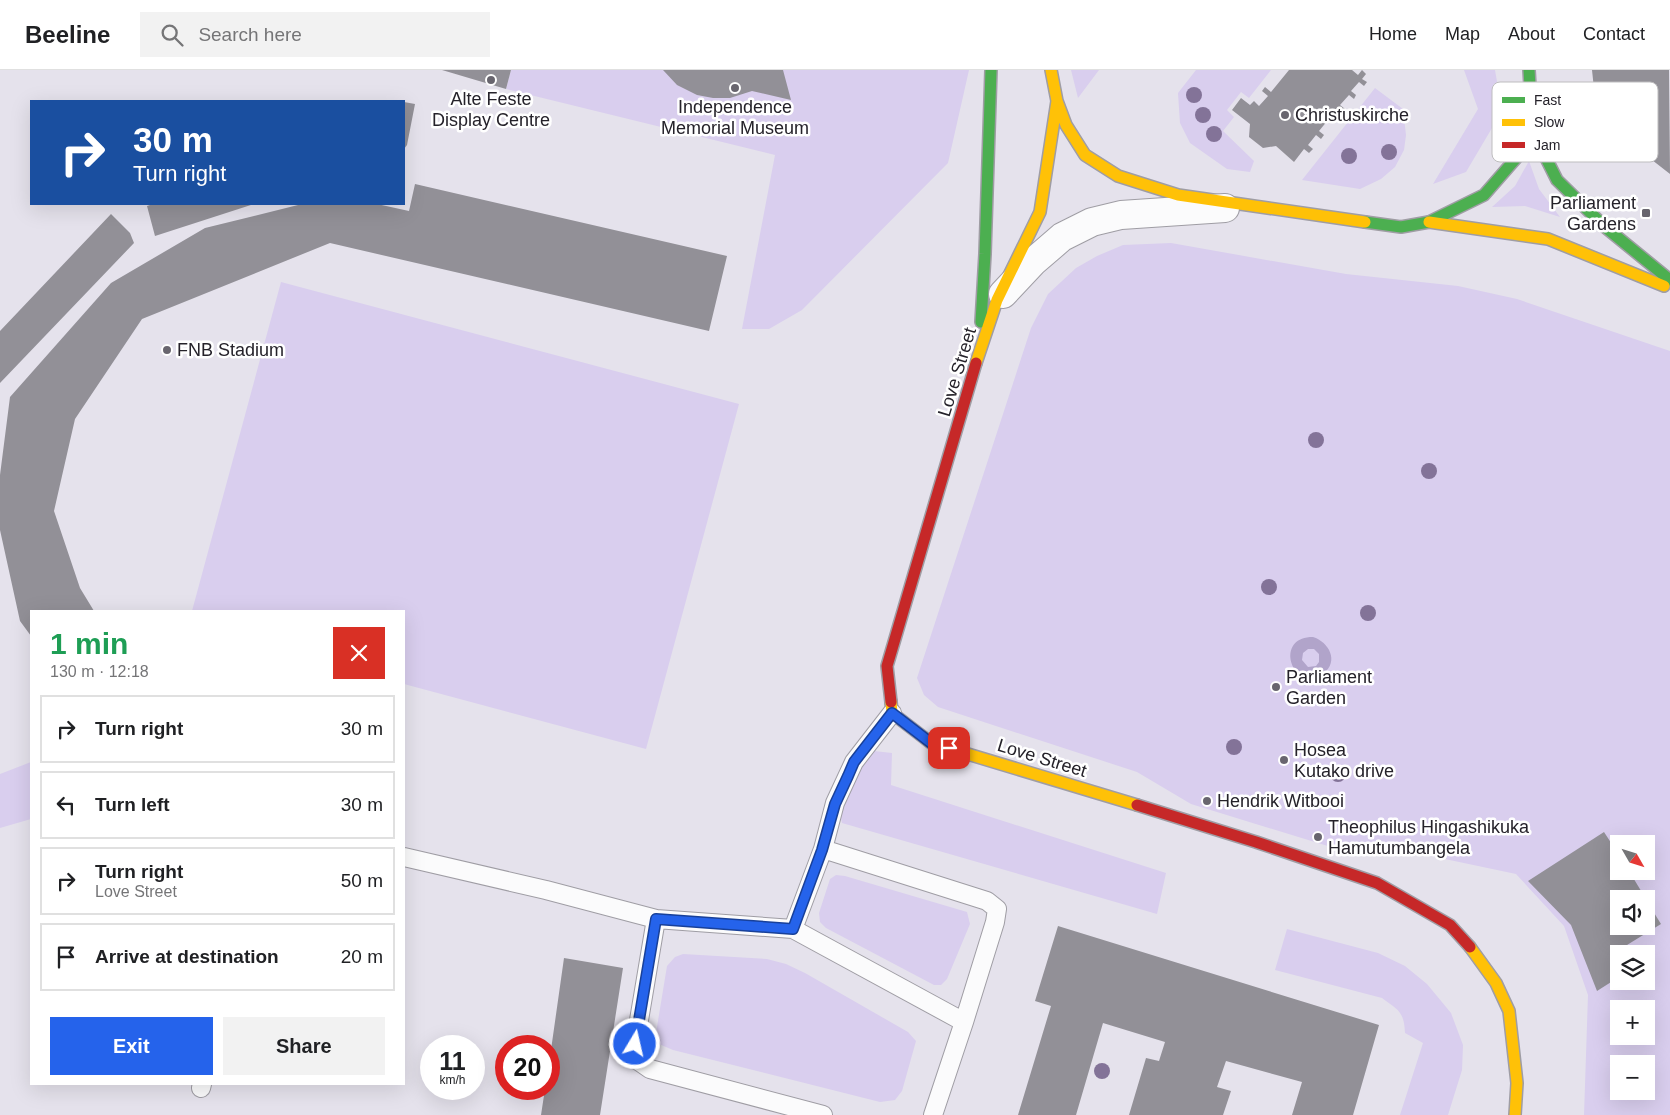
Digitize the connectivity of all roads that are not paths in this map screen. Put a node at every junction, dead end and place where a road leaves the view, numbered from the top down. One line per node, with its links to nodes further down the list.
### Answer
1 (991, 70): 11 (street)
2 (1051, 70): 3 (street)
3 (1057, 101): 6 (street); 10 (street, Love Street)
4 (1513, 162): 7 (street)
5 (1548, 162): 8 (street)
6 (1266, 207): 7 (street); 10 (street)
7 (1429, 222): 9 (street)
8 (1670, 280)
9 (1670, 289)
10 (997, 300): 11 (street, Love Street)
11 (980, 351): 12 (street, Love Street)
12 (892, 713): 13 (lane); 20 (street, Love Street)
13 (822, 850): 16 (lane); 17 (lane)
14 (405, 857): 15 (lane)
15 (656, 919): 16 (lane); 18 (lane)
16 (793, 929): 17 (lane)
17 (964, 1022): 19 (lane)
18 (823, 1115)
19 (933, 1115)
20 (1515, 1115)

